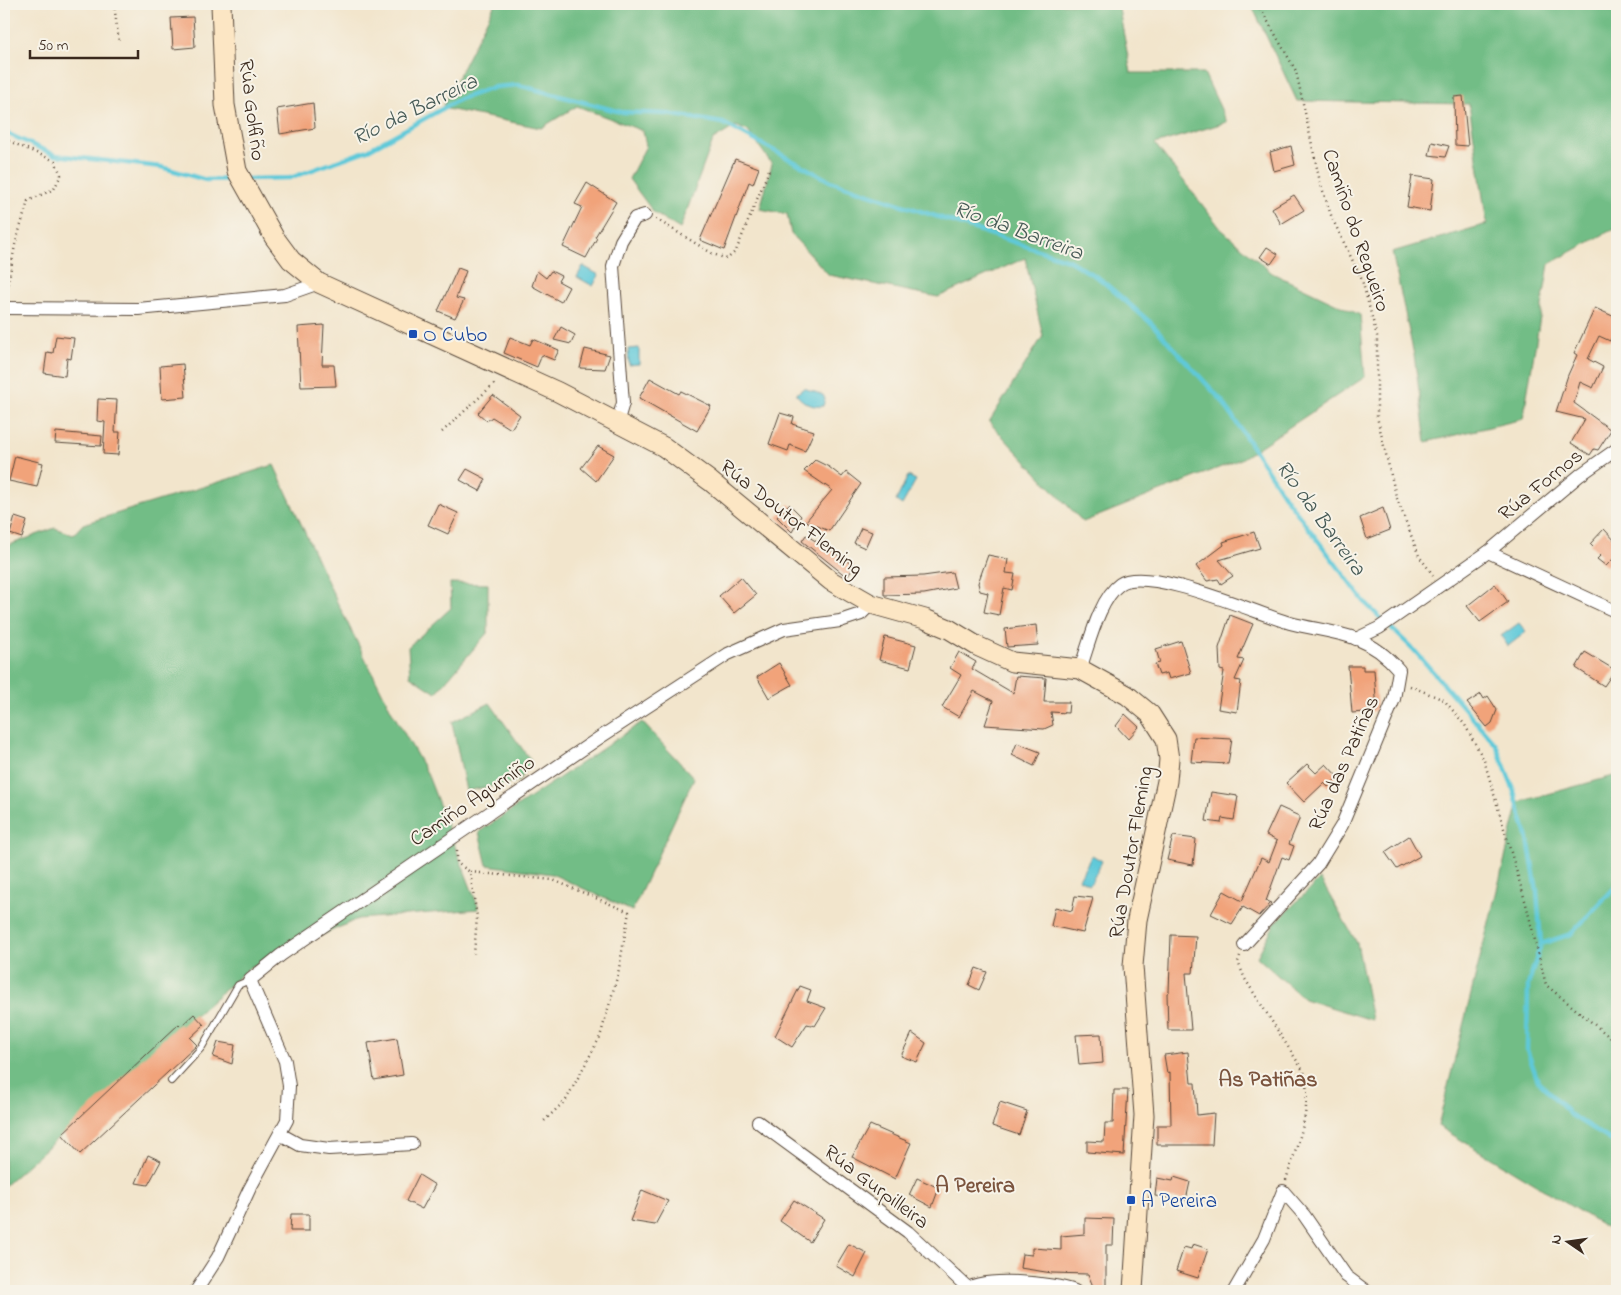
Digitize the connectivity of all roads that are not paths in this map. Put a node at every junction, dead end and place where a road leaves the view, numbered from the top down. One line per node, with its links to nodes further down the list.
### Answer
1 (221, 4): 3 (main road, Rúa Golfiño)
2 (645, 215): 5 (street)
3 (319, 283): 4 (street); 5 (main road, Rúa Doutor Fleming)
4 (4, 308)
5 (617, 423): 8 (main road, Rúa Doutor Fleming)
6 (1617, 449): 7 (street, Rúa Fornos)
7 (1488, 552): 9 (street); 10 (street, Rúa Fornos)
8 (871, 604): 11 (main road, Rúa Doutor Fleming); 13 (street, Camiño Agurniño)
9 (1617, 612)
10 (1356, 639): 11 (street, Rúa das Patiñas); 12 (street, Rúa das Patiñas)
11 (1080, 669): 21 (main road, Rúa Doutor Fleming)
12 (1244, 945)
13 (250, 980): 14 (lane); 16 (street)
14 (171, 1081)
15 (758, 1122): 18 (street, Rúa Gurpilleira)
16 (280, 1134): 17 (street); 19 (street)
17 (412, 1144)
18 (966, 1289): 20 (street)
19 (196, 1291)
20 (1075, 1291)
21 (1133, 1291)
22 (1234, 1291): 23 (street)
23 (1366, 1291)

